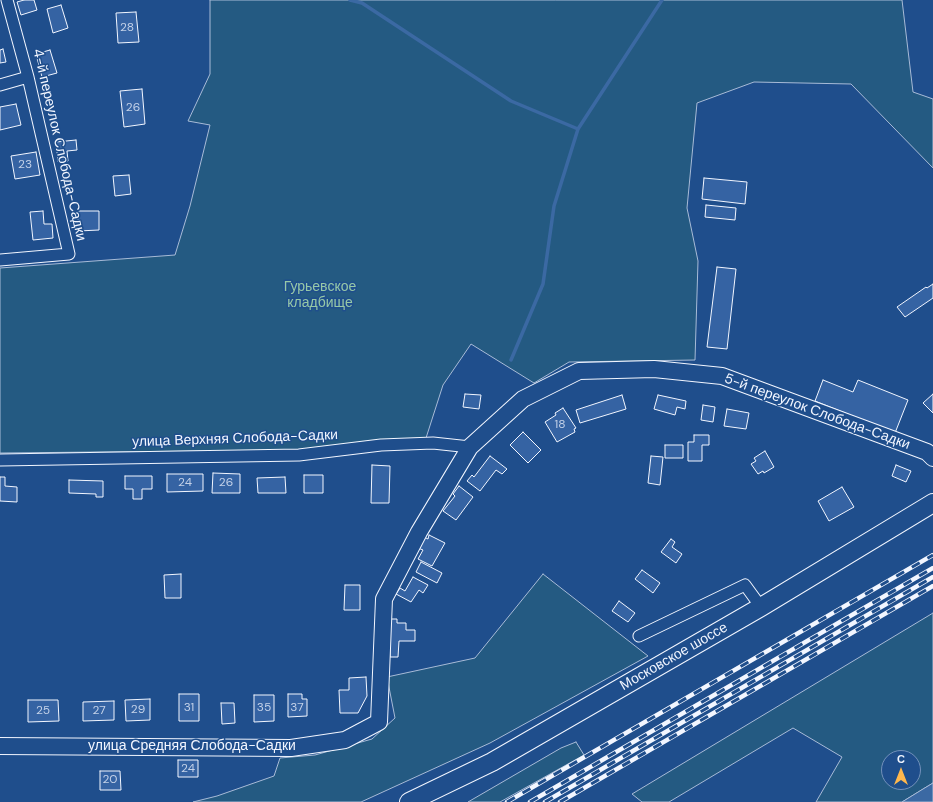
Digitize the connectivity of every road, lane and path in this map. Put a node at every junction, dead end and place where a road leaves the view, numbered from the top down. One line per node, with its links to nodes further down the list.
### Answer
1 (7, 0): 2 (street, 4-й переулок Слобода-Садки)
2 (28, 77): 3 (street); 4 (street, 4-й переулок Слобода-Садки)
3 (0, 85)
4 (0, 260)
5 (470, 447): 6 (street, 5-й переулок Слобода-Садки); 7 (street, улица Верхняя Слобода-Садки); 11 (street, 5-й переулок Слобода-Садки)
6 (933, 458)
7 (0, 460)
8 (933, 503): 9 (main road, Московское шоссе)
9 (761, 607): 10 (street); 13 (main road, Московское шоссе)
10 (639, 636)
11 (379, 722): 12 (street, улица Средняя Слобода-Садки)
12 (0, 746)
13 (492, 762): 14 (main road, Московское шоссе); 15 (main road)
14 (410, 802)
15 (433, 802)

